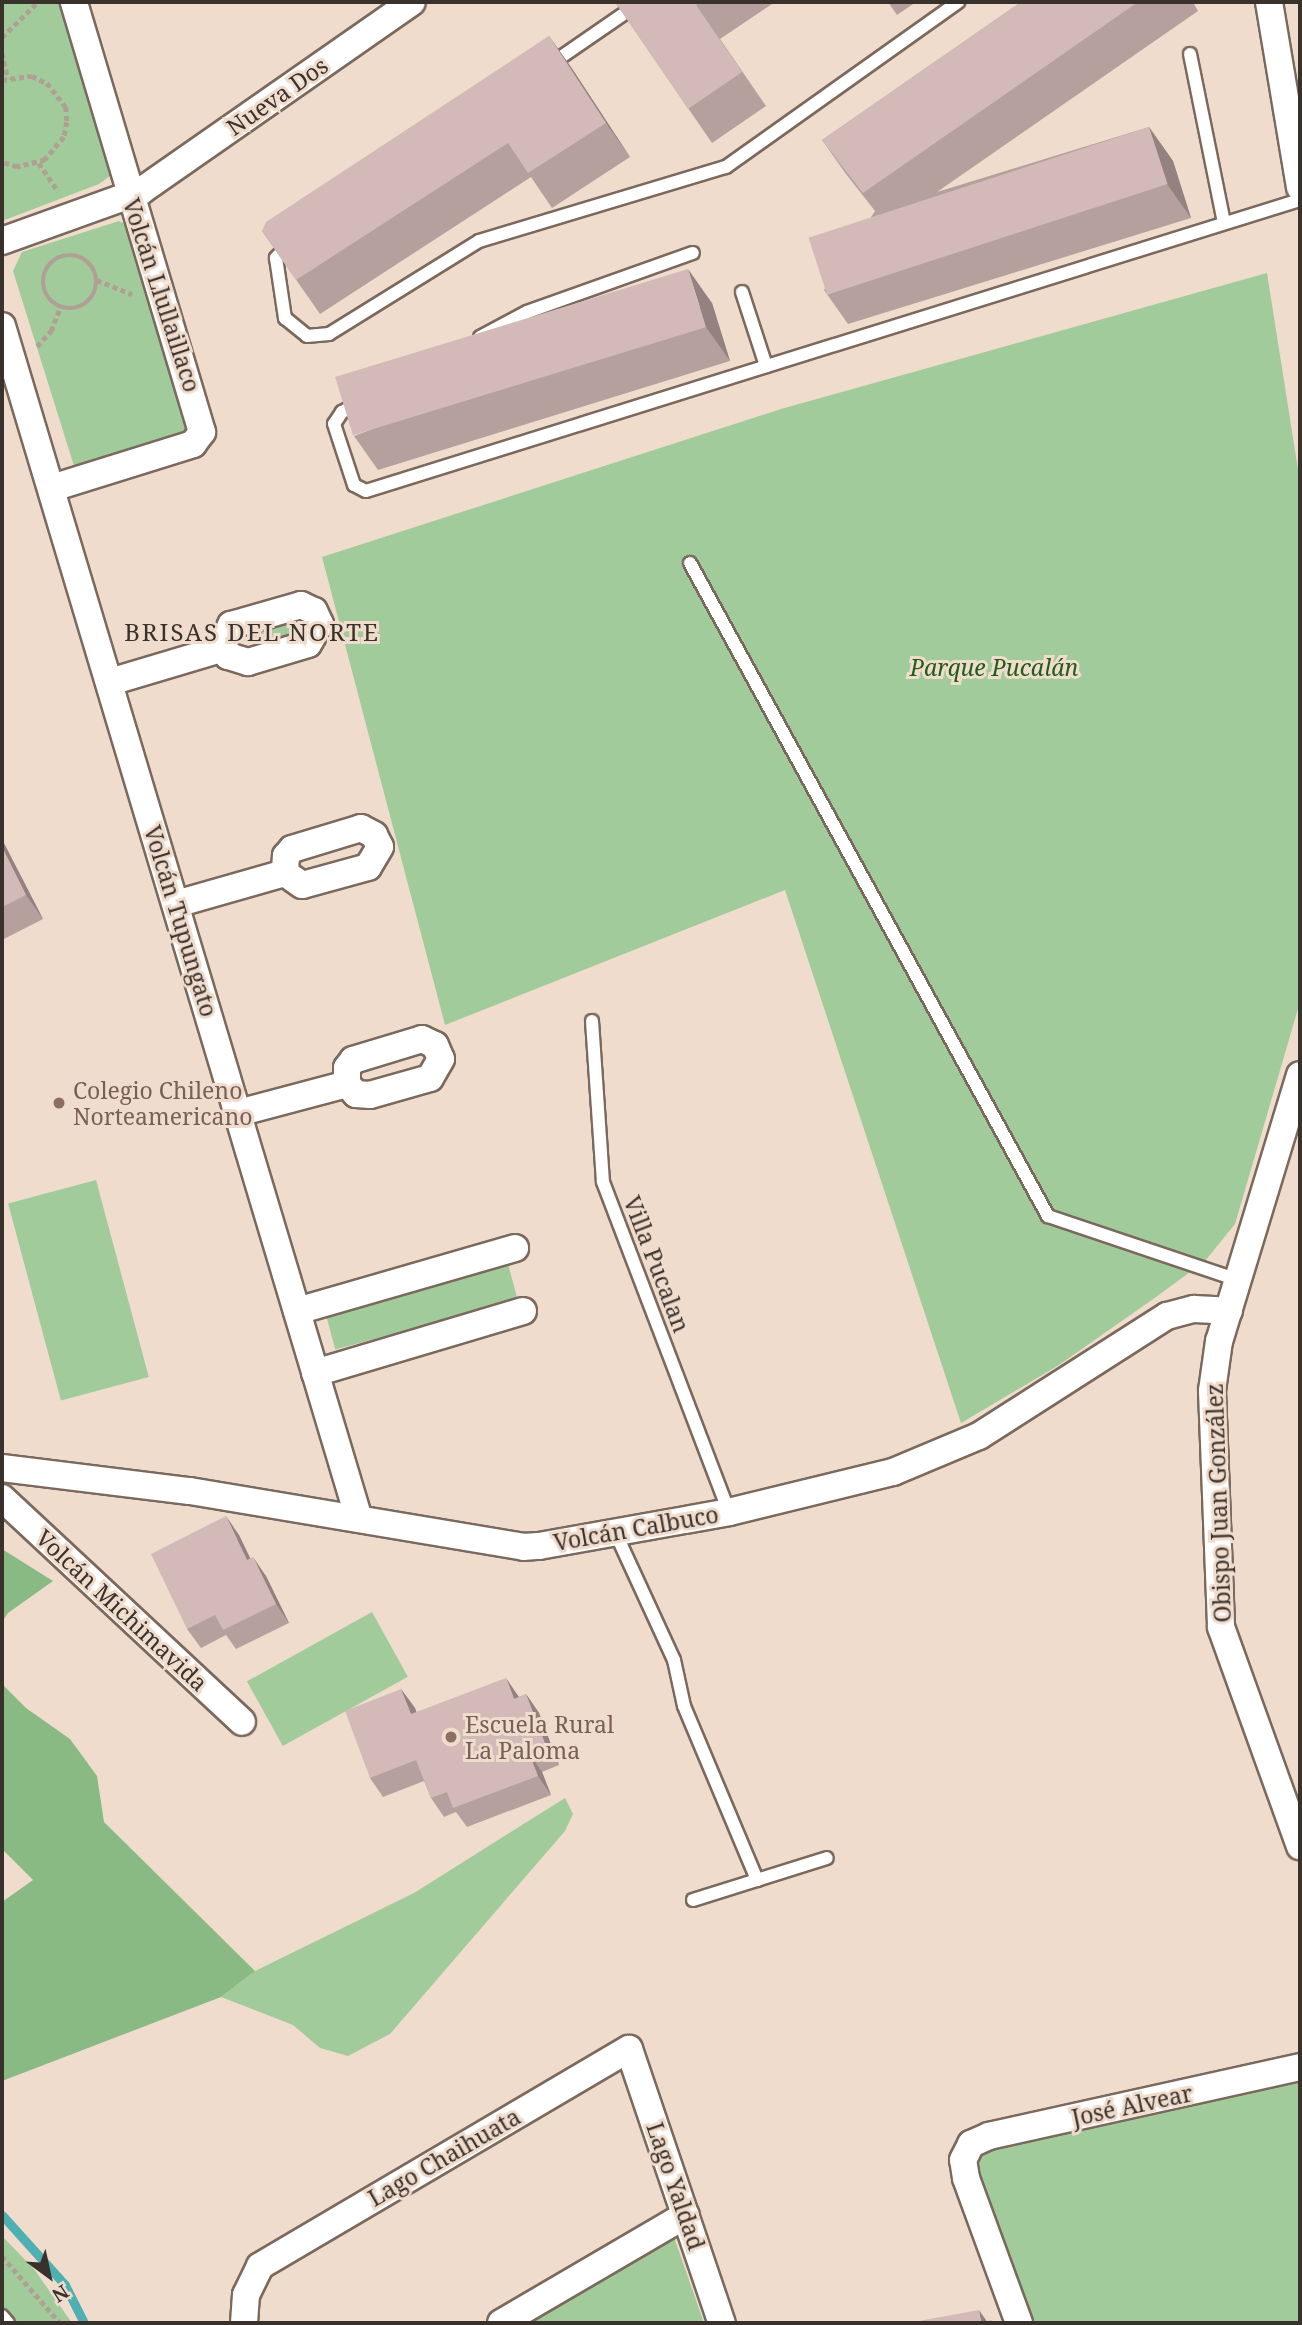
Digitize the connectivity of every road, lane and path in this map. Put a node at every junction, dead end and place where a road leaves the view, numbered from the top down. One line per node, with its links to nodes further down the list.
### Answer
1 (38, 2): 8 (path)
2 (74, 2): 16 (street, Volcán Llullaillaco)
3 (412, 2): 7 (street, Nueva Dos)
4 (642, 2): 11 (lane)
5 (958, 2): 19 (lane)
6 (1269, 2): 15 (street)
7 (379, 12): 16 (street, Nueva Dos)
8 (2, 37)
9 (2, 53): 12 (path)
10 (1189, 54): 18 (lane)
11 (540, 71)
12 (8, 78): 13 (path); 14 (path)
13 (2, 80)
14 (2, 162)
15 (1300, 187)
16 (136, 194): 20 (street, Nueva Dos); 29 (street, Volcán Llullaillaco)
17 (1300, 200): 18 (lane)
18 (1224, 223): 27 (lane)
19 (298, 237)
20 (2, 241)
21 (693, 253): 25 (lane)
22 (742, 292): 27 (lane)
23 (60, 308): 23 (path); 26 (path)
24 (2, 326): 26 (street, Volcán Tupungato)
25 (469, 343)
26 (13, 363): 29 (street, Volcán Tupungato)
27 (766, 366): 28 (lane)
28 (376, 393)
29 (52, 488): 32 (street, Volcán Tupungato)
30 (690, 563): 40 (lane)
31 (224, 648): 32 (street)
32 (110, 682): 34 (street, Volcán Tupungato)
33 (285, 873): 34 (street)
34 (176, 904): 38 (street, Volcán Tupungato)
35 (592, 1021): 47 (lane, Villa Pucalan)
36 (1300, 1075): 40 (street, Obispo Juan González)
37 (346, 1084): 38 (street)
38 (238, 1113): 41 (street, Volcán Tupungato)
39 (515, 1248): 41 (street)
40 (1238, 1280): 43 (street, Obispo Juan González)
41 (297, 1311): 44 (street, Volcán Tupungato)
42 (523, 1311): 44 (street)
43 (1229, 1311): 47 (street, Volcán Calbuco); 51 (street, Obispo Juan González)
44 (316, 1373): 48 (street, Volcán Tupungato)
45 (2, 1468): 48 (street, Volcán Calbuco)
46 (2, 1498): 50 (street, Volcán Michimavida)
47 (729, 1512): 49 (street, Volcán Calbuco)
48 (358, 1516): 49 (street, Volcán Calbuco)
49 (616, 1534): 53 (lane)
50 (242, 1722)
51 (1300, 1846)
52 (827, 1858): 53 (lane)
53 (757, 1880): 54 (lane)
54 (694, 1900)
55 (629, 2049): 57 (street, Lago Yaldad); 62 (street, Lago Chaihuata)
56 (1300, 2067): 65 (street, José Alvear)
57 (686, 2216): 63 (street); 64 (street, Lago Yaldad)
58 (2, 2256): 61 (path)
59 (2, 2316): 60 (lane)
60 (8, 2323)
61 (60, 2323)
62 (244, 2323)
63 (501, 2323)
64 (722, 2323)
65 (1019, 2323)

